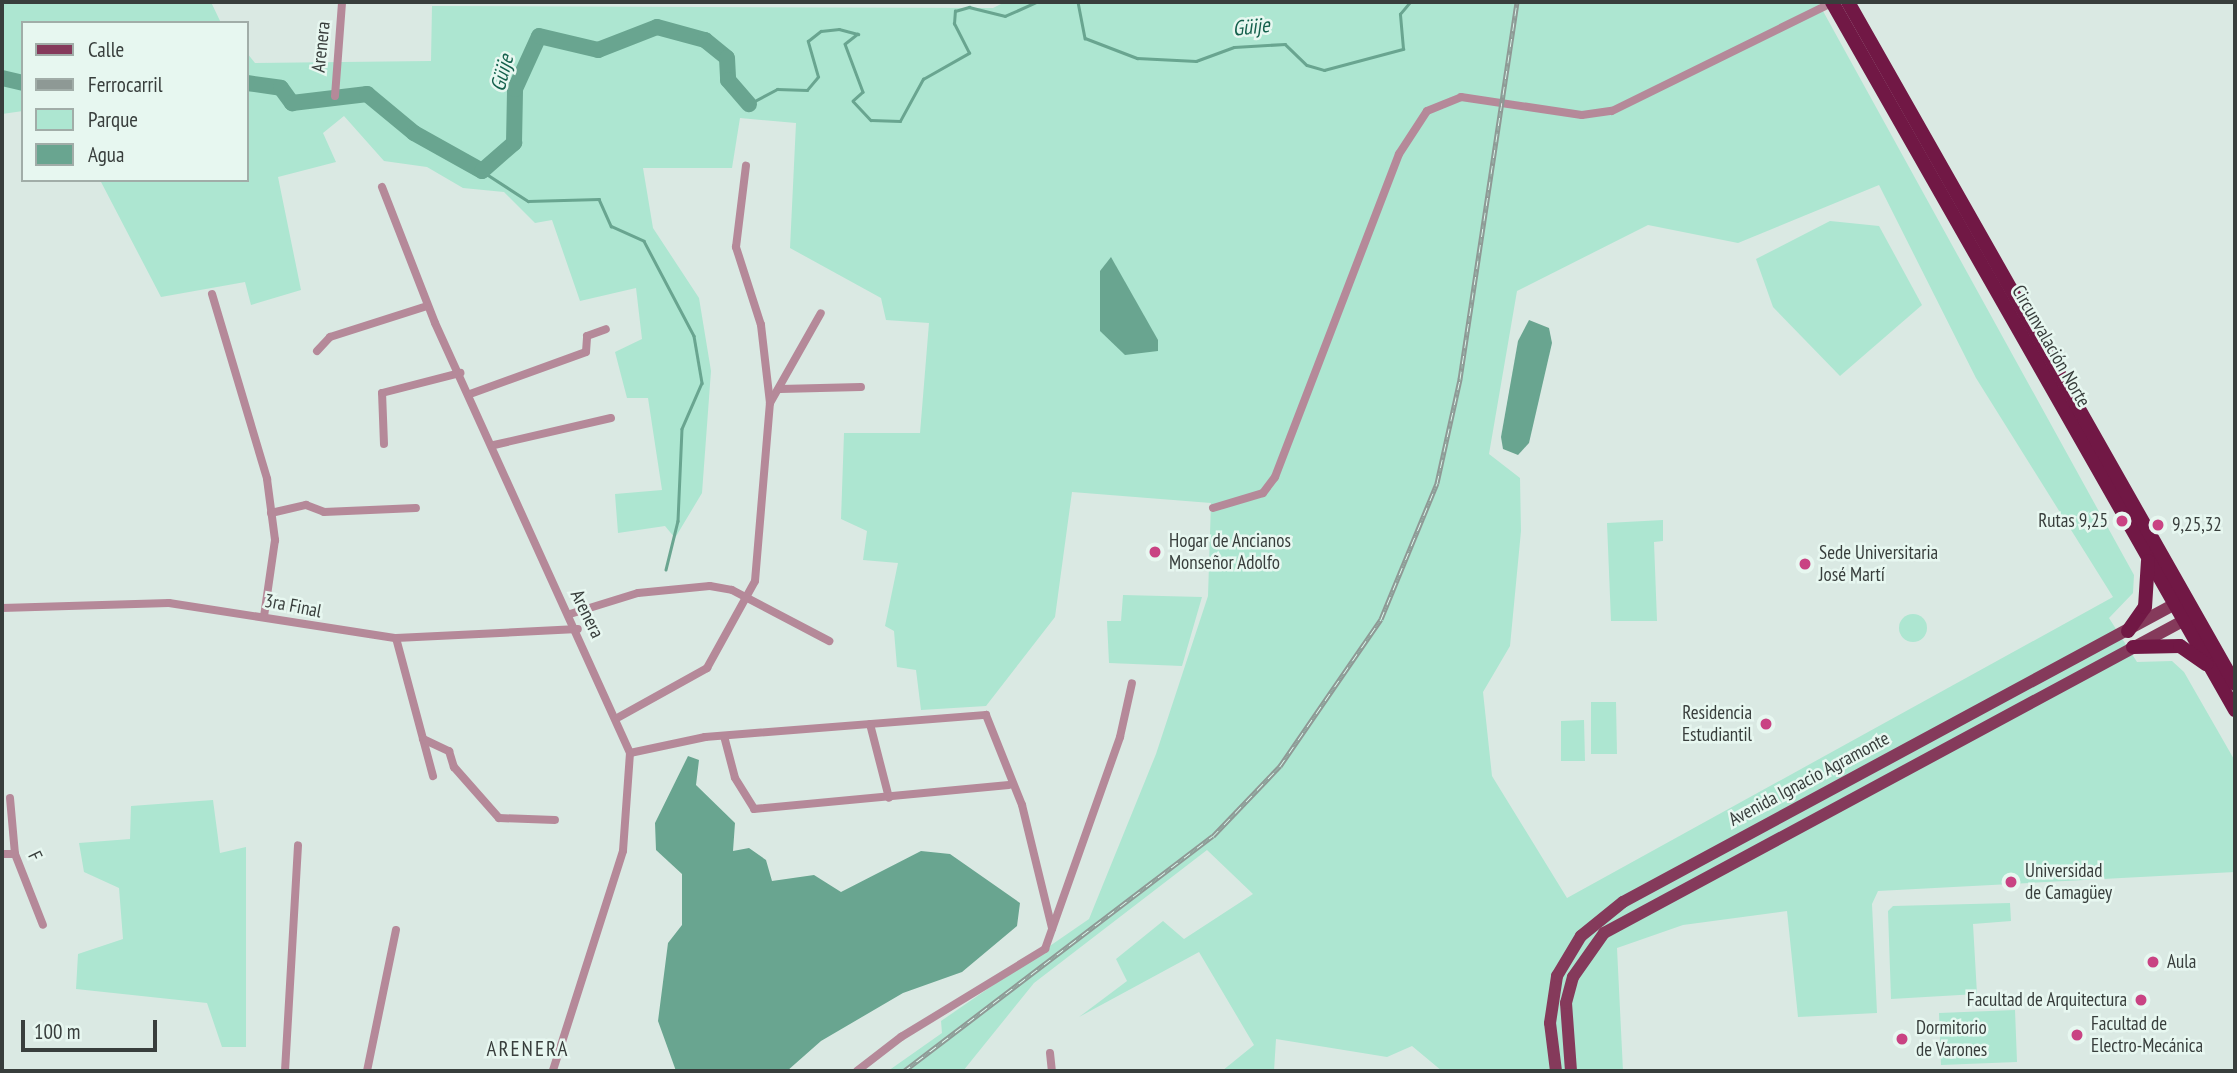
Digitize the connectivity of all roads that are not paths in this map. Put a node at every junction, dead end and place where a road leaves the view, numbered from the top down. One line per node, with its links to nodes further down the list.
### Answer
1 (342, 2): 4 (street, Arenera)
2 (1833, 2): 21 (street); 23 (highway, Circunvalación Norte)
3 (1848, 2): 25 (highway, Circunvalación Norte)
4 (335, 96)
5 (746, 166): 16 (street)
6 (382, 187): 8 (street, Arenera)
7 (212, 294): 22 (street)
8 (428, 306): 11 (street); 12 (street, Arenera)
9 (821, 313): 14 (street)
10 (606, 329): 15 (street)
11 (317, 351)
12 (460, 373): 15 (street, Arenera); 18 (street)
13 (861, 387): 14 (street)
14 (780, 389): 16 (street)
15 (470, 394): 19 (street, Arenera)
16 (770, 402): 24 (street)
17 (611, 418): 19 (street)
18 (384, 444)
19 (494, 445): 27 (street, Arenera)
20 (416, 508): 22 (street)
21 (1213, 508)
22 (271, 513): 28 (street)
23 (2148, 556): 25 (highway, Circunvalación Norte); 31 (highway)
24 (749, 597): 27 (street); 33 (street); 39 (street)
25 (2181, 601): 29 (highway, Circunvalación Norte); 31 (main road, Avenida Ignacio Agramonte)
26 (2, 608): 28 (street, 3ra Final)
27 (569, 614): 30 (street, Arenera)
28 (264, 616): 32 (street, 3ra Final)
29 (2190, 617): 34 (main road, Avenida Ignacio Agramonte); 35 (highway, Circunvalación Norte); 37 (highway, Circunvalación Norte)
30 (578, 629): 32 (street, 3ra Final); 39 (street, Arenera)
31 (2128, 631): 61 (main road, Avenida Ignacio Agramonte)
32 (396, 638): 42 (street)
33 (830, 641)
34 (2133, 647): 35 (highway); 62 (main road, Avenida Ignacio Agramonte)
35 (2213, 670): 38 (highway, Circunvalación Norte)
36 (1132, 683): 53 (street)
37 (2235, 684)
38 (2235, 710)
39 (619, 717): 43 (street, Arenera)
40 (870, 724): 41 (street); 45 (street); 47 (street)
41 (724, 736): 43 (street); 47 (street)
42 (423, 739): 44 (street); 48 (street)
43 (630, 753): 58 (street, Arenera)
44 (433, 776)
45 (1009, 785): 47 (street); 53 (street)
46 (10, 798): 51 (street, F)
47 (889, 798)
48 (555, 820)
49 (298, 845): 56 (street)
50 (2, 853): 51 (street)
51 (15, 854): 52 (street, F)
52 (43, 925)
53 (1052, 928): 59 (street)
54 (396, 930): 57 (street)
55 (1050, 1053): 60 (street)
56 (285, 1071)
57 (367, 1071)
58 (553, 1071)
59 (857, 1071)
60 (1052, 1071)
61 (1556, 1071)
62 (1571, 1071)

